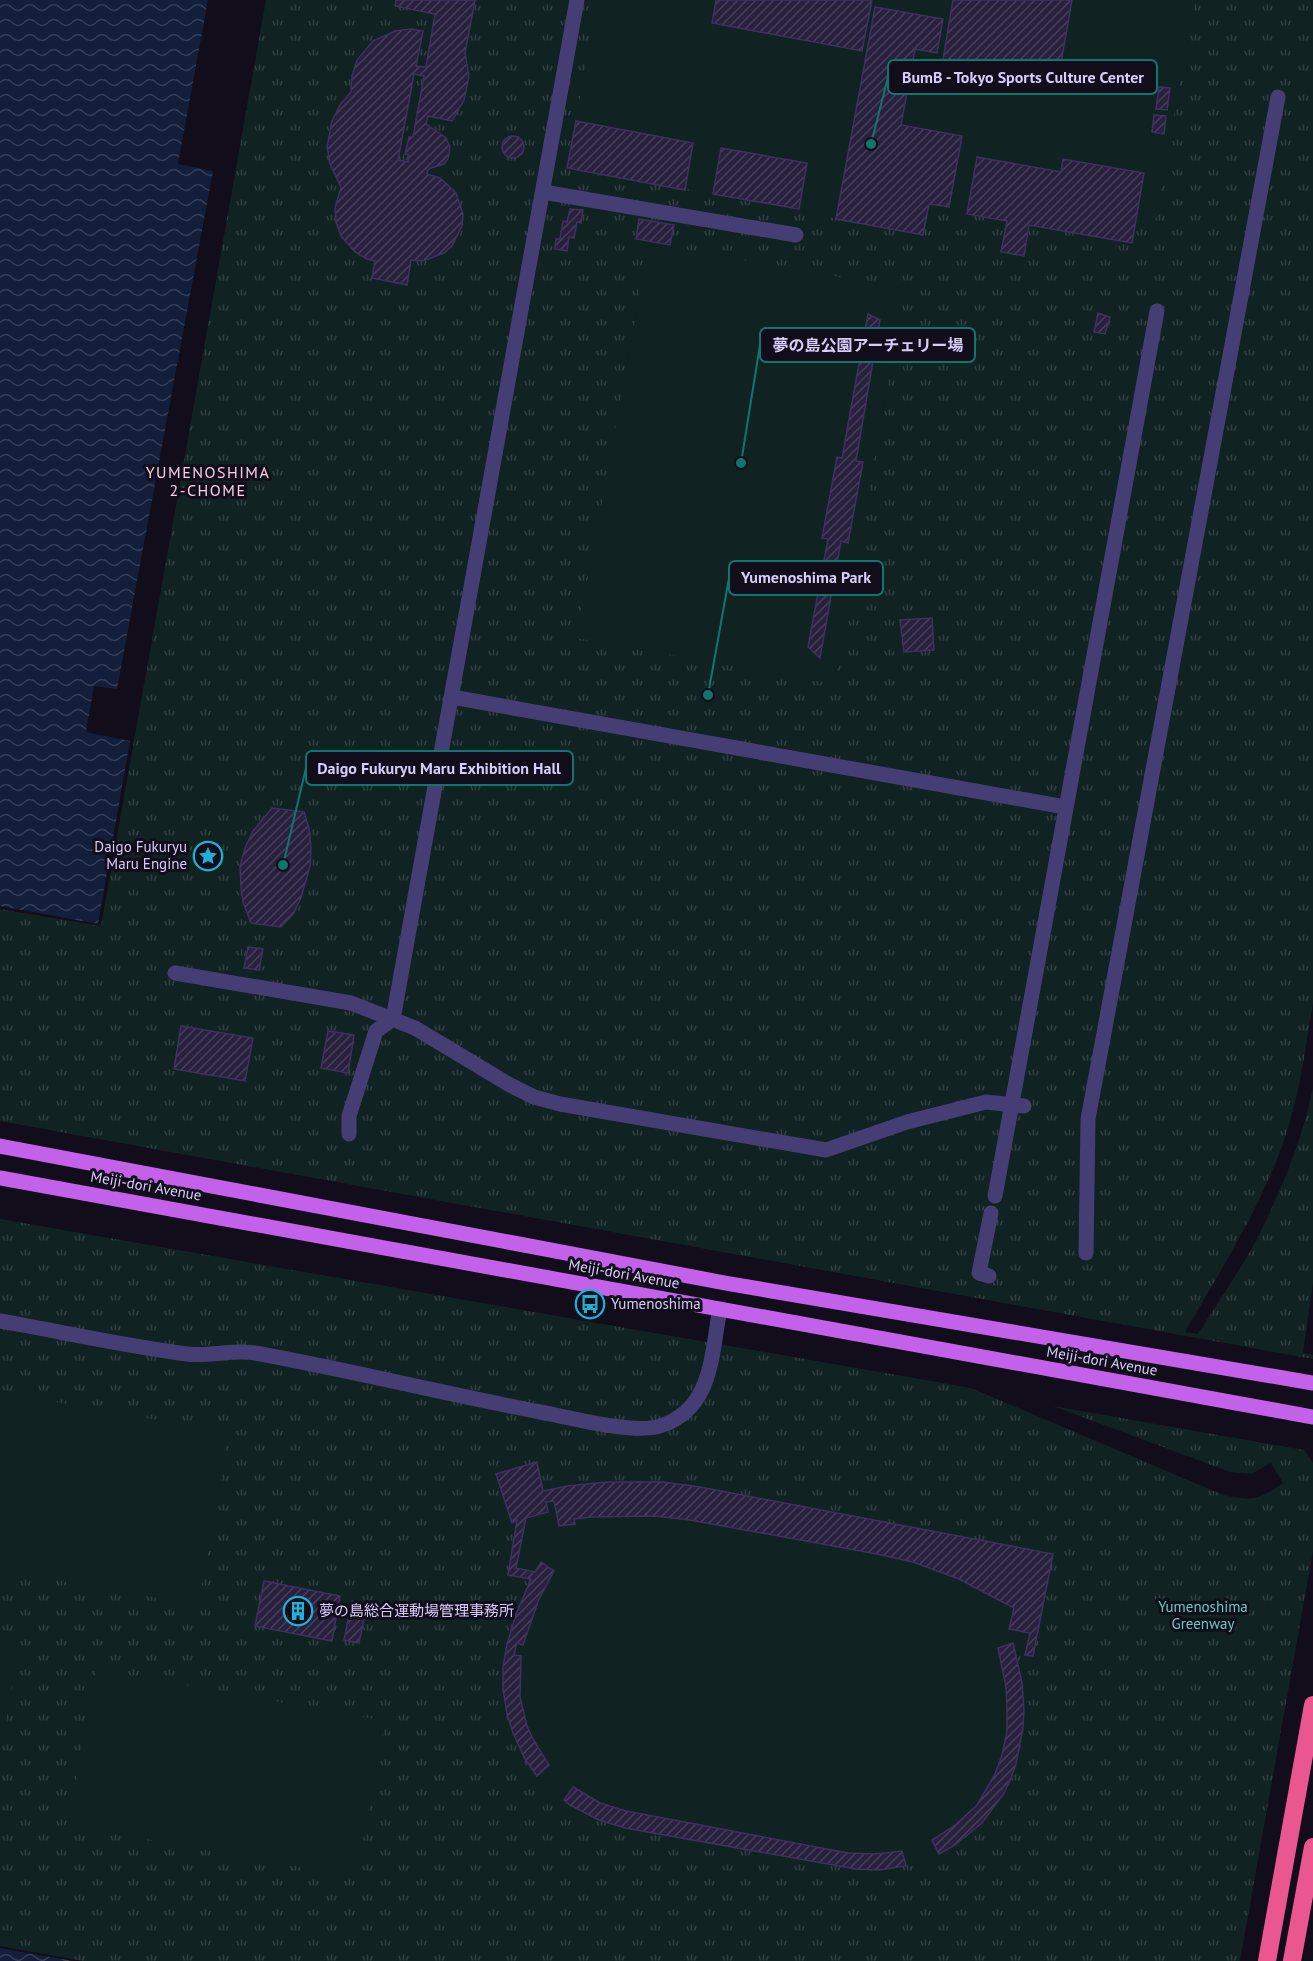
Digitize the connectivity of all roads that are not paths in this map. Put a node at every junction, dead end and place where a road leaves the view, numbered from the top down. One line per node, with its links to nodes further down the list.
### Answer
1 (578, 0): 3 (street)
2 (1278, 97): 16 (street)
3 (543, 192): 4 (street); 6 (street)
4 (796, 235)
5 (1157, 310): 7 (street)
6 (452, 697): 7 (street); 9 (street)
7 (1065, 807): 10 (street)
8 (175, 973): 9 (street)
9 (393, 1018): 10 (street); 11 (street)
10 (1018, 1105): 14 (street)
11 (349, 1134)
12 (0, 1146): 20 (main road, Meiji-dori Avenue)
13 (0, 1178): 18 (main road, Meiji-dori Avenue)
14 (995, 1196)
15 (991, 1213): 17 (street)
16 (1086, 1253)
17 (989, 1276)
18 (720, 1309): 19 (street); 21 (main road, Meiji-dori Avenue)
19 (0, 1321)
20 (1313, 1383)
21 (1313, 1417)
22 (1313, 1705): 24 (highway)
23 (1313, 1771): 24 (highway)
24 (1296, 1800): 26 (highway)
25 (1313, 1847): 27 (highway)
26 (1267, 1961)
27 (1292, 1961)

